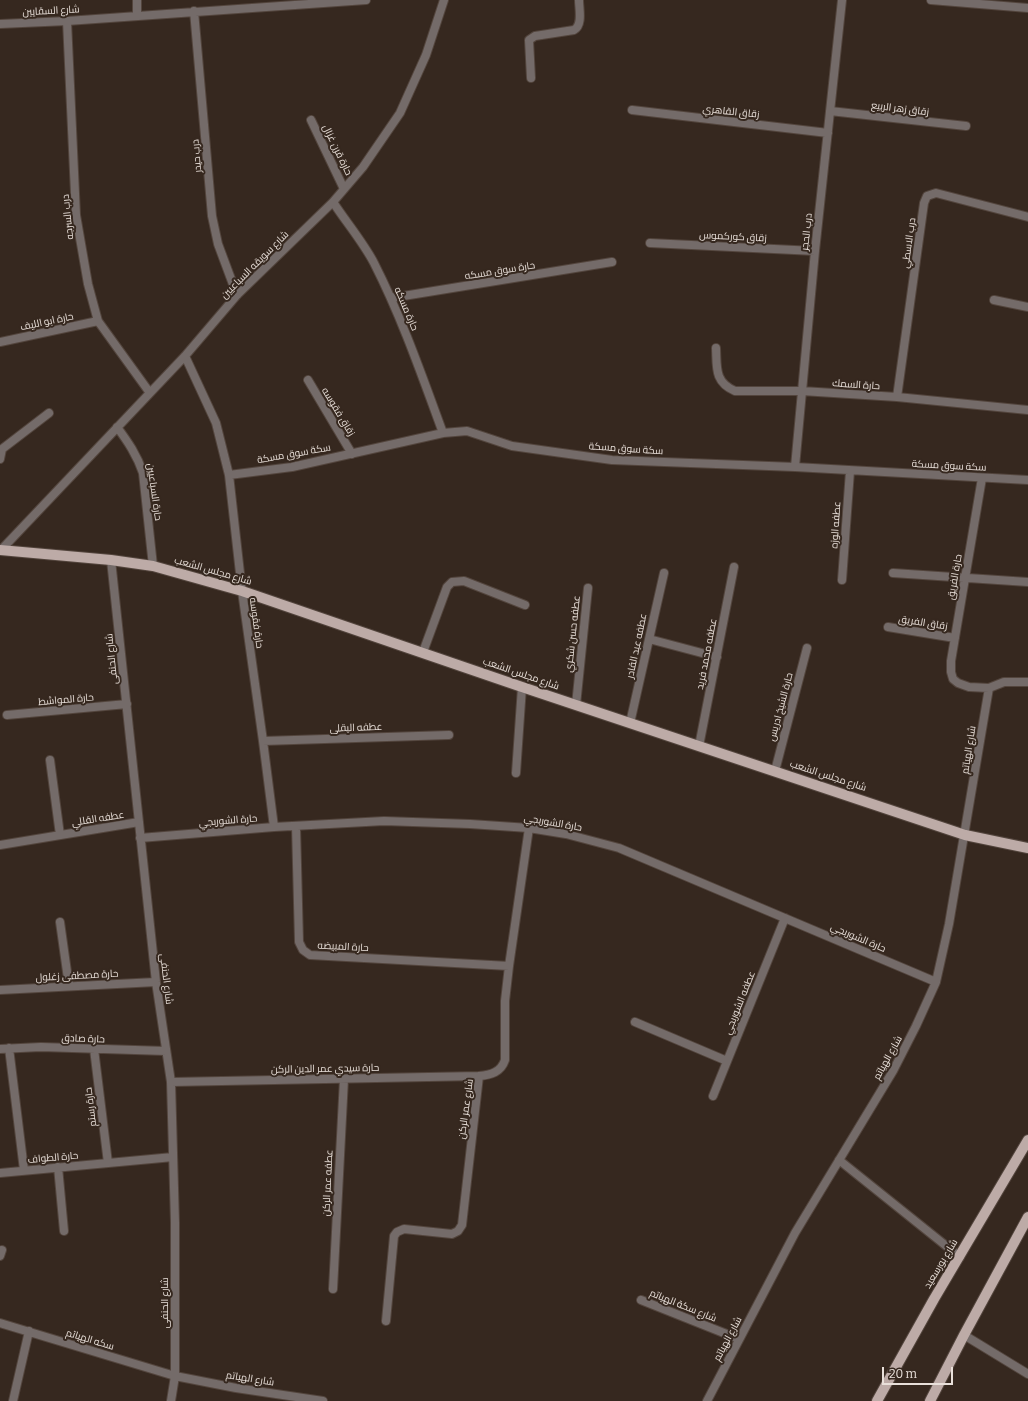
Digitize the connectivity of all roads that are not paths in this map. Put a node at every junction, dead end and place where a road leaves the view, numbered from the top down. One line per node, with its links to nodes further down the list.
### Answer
1 (137, 0): 10 (street)
2 (360, 0): 3 (street, شارع السقايين); 9 (street, شارع السقايين)
3 (366, 0)
4 (444, 0): 19 (street, شارع سويقه السباعيين)
5 (579, 0): 13 (street)
6 (842, 0): 15 (street, درب الحجر)
7 (931, 0): 8 (street)
8 (1028, 8)
9 (194, 11): 10 (street, شارع السقايين); 25 (street, درب حيدر)
10 (137, 16): 11 (street, شارع السقايين)
11 (66, 21): 12 (street, شارع السقايين); 29 (street, درب السرجه)
12 (0, 24)
13 (531, 78)
14 (632, 110): 18 (street, زقاق القاهري)
15 (830, 111): 17 (street, زقاق زهر الربيع); 18 (street, درب الحجر)
16 (311, 120): 19 (street, حارة قرن غزال)
17 (966, 126)
18 (828, 133): 23 (street, درب الحجر)
19 (344, 189): 20 (street, شارع سويقه السباعيين)
20 (333, 202): 25 (street, شارع سويقه السباعيين); 26 (street, حارة مسكه)
21 (1028, 216): 36 (street, درب الاسطي)
22 (650, 243): 23 (street, زقاق كوركموس)
23 (815, 251): 34 (street, درب الحجر)
24 (612, 262): 26 (street, حارة سوق مسكه)
25 (236, 295): 32 (street, شارع سويقه السباعيين)
26 (391, 298): 40 (street, حارة مسكه)
27 (994, 300): 28 (street)
28 (1028, 307)
29 (98, 321): 30 (street, حارة ابو الليف); 35 (street, درب السرجه)
30 (0, 342)
31 (716, 348): 34 (street, حارة السمك)
32 (186, 356): 35 (street, شارع سويقه السباعيين); 45 (street, حارة فقوسه)
33 (308, 380): 41 (street, زقاق فقوسه)
34 (802, 391): 36 (street, حارة السمك); 43 (street, درب الحجر)
35 (150, 393): 39 (street, شارع سويقه السباعيين)
36 (897, 397): 37 (street, حارة السمك)
37 (1028, 410)
38 (49, 413): 42 (street)
39 (117, 428): 48 (street, شارع سويقه السباعيين); 50 (street, حارة السباعيين)
40 (442, 433): 41 (street, سكة سوق مسكة); 43 (street, سكة سوق مسكة)
41 (352, 454): 45 (street, سكة سوق مسكة)
42 (0, 459)
43 (795, 467): 44 (street, سكة سوق مسكة)
44 (850, 471): 46 (street, سكة سوق مسكة); 55 (street, عطفه الوزه)
45 (229, 475): 58 (street, حارة فقوسه)
46 (982, 478): 47 (street, سكة سوق مسكة); 54 (street, حارة الفريق)
47 (1028, 480)
48 (0, 550): 49 (main road, شارع مجلس الشعب)
49 (111, 560): 50 (main road, شارع مجلس الشعب); 69 (street, شارع الحنفى)
50 (153, 566): 58 (main road, شارع مجلس الشعب)
51 (734, 567): 65 (street, عطفه محمد فريد)
52 (664, 573): 62 (street, عطفه عبد القادر)
53 (894, 573): 54 (street)
54 (965, 578): 56 (street); 61 (street, حارة الفريق)
55 (842, 580)
56 (1028, 582)
57 (588, 588): 70 (street, عطفه حسن شكري)
58 (242, 591): 64 (main road, شارع مجلس الشعب); 74 (street, حارة فقوسه)
59 (525, 605): 64 (street)
60 (888, 627): 61 (street, زقاق الفريق)
61 (955, 638): 68 (street, حارة الفريق)
62 (649, 639): 65 (street); 72 (street, عطفه عبد القادر)
63 (807, 648): 77 (street, حارة الشيخ ادريس)
64 (422, 652): 67 (main road, شارع مجلس الشعب)
65 (717, 657): 75 (street, عطفه محمد فريد)
66 (1028, 682): 68 (street)
67 (522, 687): 70 (main road, شارع مجلس الشعب); 78 (street)
68 (989, 688): 84 (street, شارع الهياتم)
69 (126, 704): 71 (street, حارة المواشط); 79 (street, شارع الحنفى)
70 (576, 705): 72 (main road, شارع مجلس الشعب)
71 (6, 715)
72 (630, 723): 75 (main road, شارع مجلس الشعب)
73 (449, 735): 74 (street, عطفه البقلى)
74 (263, 741): 81 (street, حارة فقوسه)
75 (699, 746): 77 (main road, شارع مجلس الشعب)
76 (50, 760): 83 (street, عطفه القللي)
77 (774, 771): 84 (main road, شارع مجلس الشعب)
78 (516, 773)
79 (138, 822): 83 (street, عطفه القللي); 85 (street, شارع الحنفى)
80 (296, 826): 81 (street, حارة الشوربجي); 82 (street, حارة الشوربجي); 90 (street, حارة المبيضه)
81 (274, 827): 85 (street, حارة الشوربجي)
82 (529, 828): 88 (street, حارة الشوربجي); 90 (street, شارع عمر الركن)
83 (60, 835): 86 (street, عطفه القللي)
84 (965, 835): 87 (main road, شارع مجلس الشعب); 92 (street, شارع الهياتم)
85 (140, 838): 91 (street, شارع الحنفى)
86 (0, 845)
87 (1028, 848)
88 (785, 918): 92 (street, حارة الشوربجي); 100 (street, عطفه الشوربجي)
89 (60, 922): 93 (street)
90 (509, 966): 101 (street, شارع عمر الركن)
91 (156, 982): 93 (street, حارة مصطفى زغلول); 99 (street, شارع الحنفى)
92 (936, 982): 107 (street, شارع الهياتم)
93 (69, 986): 94 (street, حارة مصطفى زغلول)
94 (0, 990)
95 (635, 1022): 100 (street)
96 (9, 1048): 97 (street, حارة صادق); 98 (street, حارة صادق); 110 (street)
97 (0, 1049)
98 (94, 1049): 99 (street, حارة صادق); 108 (street, حارة رستم)
99 (166, 1051): 103 (street, شارع الحنفى)
100 (727, 1061): 104 (street, عطفه الشوربجي)
101 (479, 1076): 102 (street, حارة سيدي عمر الدين الركن); 117 (street, شارع عمر الركن)
102 (344, 1079): 103 (street, حارة سيدي عمر الدين الركن); 115 (street, عطفه عمر الركن)
103 (171, 1082): 106 (street, شارع الحنفى)
104 (713, 1096)
105 (1028, 1140): 114 (main road, شارع بورسعيد)
106 (174, 1157): 108 (street, حارة الطواف); 123 (street, شارع الحنفى)
107 (839, 1160): 114 (street); 121 (street, شارع الهياتم)
108 (108, 1163): 109 (street, حارة الطواف)
109 (58, 1167): 110 (street, حارة الطواف); 113 (street)
110 (24, 1170): 111 (street, حارة الطواف)
111 (0, 1173)
112 (1028, 1216): 120 (main road)
113 (64, 1231)
114 (960, 1257): 128 (main road, شارع بورسعيد)
115 (333, 1289)
116 (641, 1300): 121 (street, شارع سكة الهياتم)
117 (386, 1321)
118 (0, 1323): 119 (street, سكه الهياتم)
119 (29, 1331): 123 (street, سكه الهياتم); 124 (street)
120 (964, 1335): 122 (street); 129 (main road)
121 (739, 1339): 127 (street, شارع الهياتم)
122 (1028, 1374)
123 (175, 1376): 125 (street, شارع الحنفى); 126 (street, شارع الهياتم)
124 (13, 1401)
125 (171, 1401)
126 (323, 1401)
127 (707, 1401)
128 (877, 1401)
129 (930, 1401)

